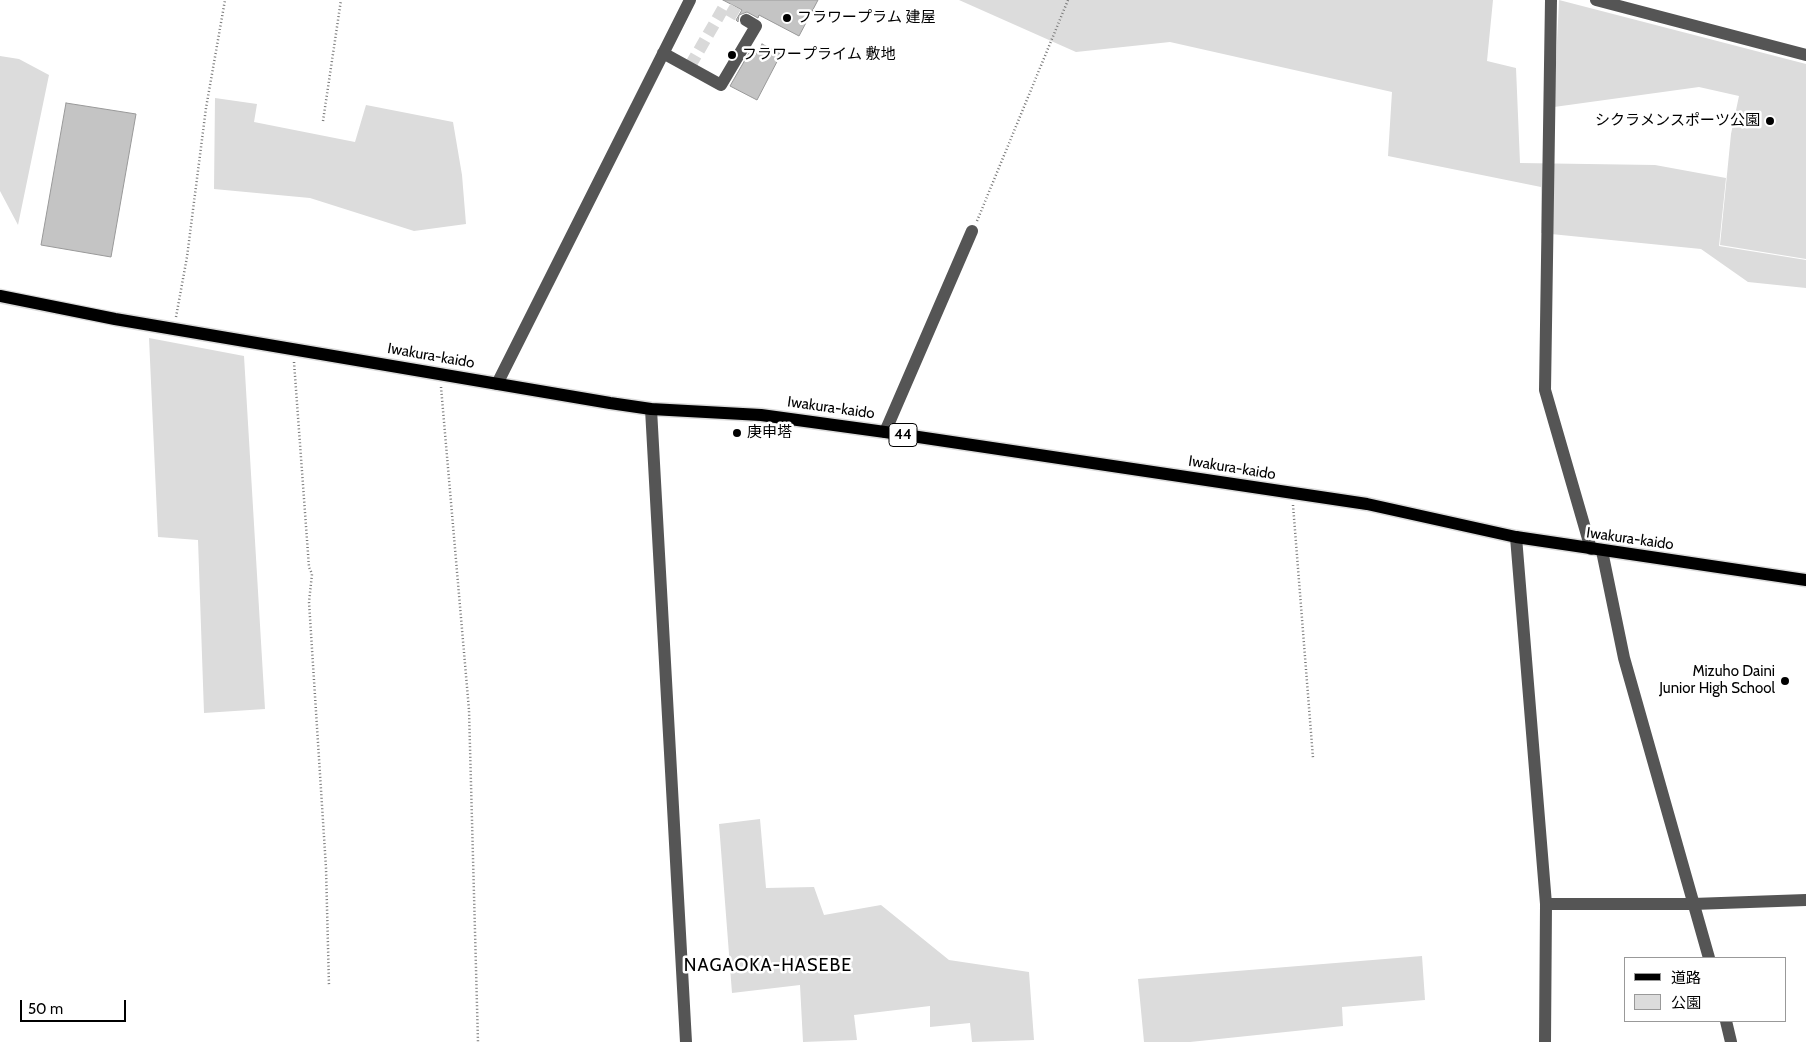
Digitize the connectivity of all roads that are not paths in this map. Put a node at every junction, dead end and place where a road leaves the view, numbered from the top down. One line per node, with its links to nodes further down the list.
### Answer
1 (690, 0): 5 (street)
2 (1551, 0): 13 (street)
3 (1596, 0): 6 (street)
4 (746, 20): 5 (street)
5 (663, 53): 9 (street)
6 (1806, 55)
7 (972, 231): 11 (street)
8 (0, 296): 9 (main road, Iwakura-kaido / 44)
9 (497, 384): 10 (main road, Iwakura-kaido / 44)
10 (651, 409): 11 (main road, Iwakura-kaido / 44); 20 (street)
11 (885, 432): 12 (main road, Iwakura-kaido / 44)
12 (1516, 537): 13 (main road, Iwakura-kaido / 44); 16 (street)
13 (1596, 550): 14 (main road, Iwakura-kaido / 44); 17 (street)
14 (1806, 580)
15 (1806, 900): 17 (street)
16 (1546, 904): 17 (street); 21 (street)
17 (1693, 904): 18 (street)
18 (1708, 957)
19 (1726, 1022): 22 (street)
20 (686, 1042)
21 (1545, 1042)
22 (1731, 1042)

